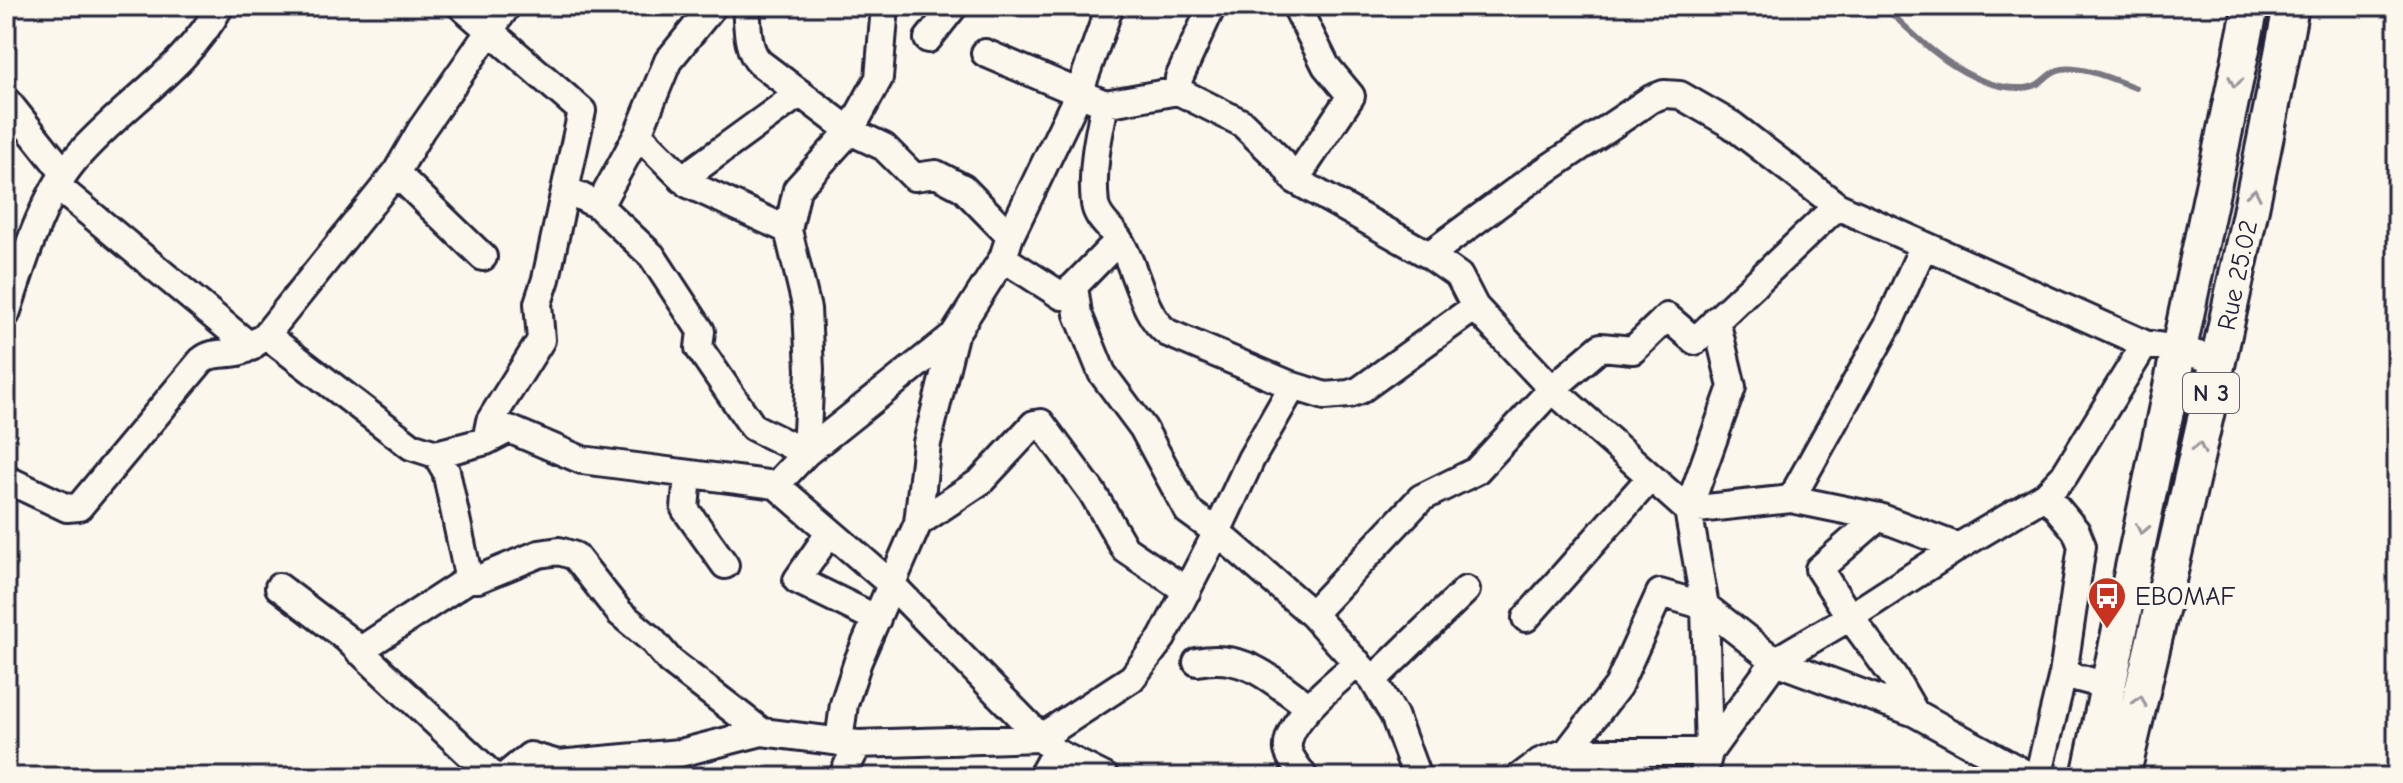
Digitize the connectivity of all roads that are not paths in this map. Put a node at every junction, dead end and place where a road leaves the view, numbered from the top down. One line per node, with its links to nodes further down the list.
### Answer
1 (220, 6): 25 (street)
2 (461, 6): 13 (street)
3 (507, 6): 13 (street)
4 (713, 6): 22 (street)
5 (746, 6): 17 (street)
6 (885, 6): 21 (street)
7 (954, 6): 14 (street)
8 (1110, 6): 18 (street)
9 (1212, 6): 16 (street)
10 (1296, 6): 26 (street)
11 (2251, 6): 43 (main road, N 3, one-way to 43)
12 (2291, 6): 44 (main road, Rue 25.02 / N 3, one-way to 12)
13 (490, 31): 23 (street); 27 (street)
14 (928, 39)
15 (985, 53): 18 (street)
16 (1178, 91): 20 (street); 26 (street)
17 (800, 93): 21 (street); 24 (street)
18 (1079, 93): 20 (street); 33 (street)
19 (6, 100): 25 (street)
20 (1105, 104): 31 (street)
21 (850, 131): 30 (street); 33 (street)
22 (638, 134): 24 (street); 28 (street)
23 (396, 173): 36 (street); 42 (street)
24 (682, 179): 30 (street)
25 (61, 180): 34 (street); 42 (street)
26 (1295, 180): 35 (street)
27 (566, 189): 28 (street); 47 (street)
28 (599, 206): 48 (street)
29 (1837, 206): 32 (street); 35 (street); 40 (street)
30 (788, 230): 48 (street)
31 (1119, 240): 37 (street); 45 (street)
32 (1924, 245): 43 (street); 55 (street)
33 (1006, 247): 37 (street); 41 (street)
34 (15, 254): 39 (street)
35 (1429, 255): 38 (street)
36 (483, 257)
37 (1074, 286): 60 (street)
38 (1475, 307): 45 (street); 46 (street)
39 (6, 314)
40 (1716, 320): 46 (street); 56 (street)
41 (954, 335): 48 (street); 58 (street)
42 (259, 341): 49 (street); 52 (street)
43 (2161, 347): 44 (street); 54 (street); 78 (main road, N 3, one-way to 78)
44 (2218, 361): 97 (main road, Rue 25.02 / N 3, one-way to 44)
45 (1293, 386): 60 (street)
46 (1552, 389): 51 (street); 69 (street)
47 (486, 441): 49 (street); 50 (street)
48 (806, 453): 53 (street)
49 (436, 454): 63 (street)
50 (688, 475): 53 (street); 62 (street)
51 (1650, 478): 56 (street); 71 (street)
52 (6, 479)
53 (776, 485): 59 (street)
54 (2046, 495): 61 (street); 77 (street)
55 (1791, 499): 56 (street); 57 (street)
56 (1688, 510): 68 (street)
57 (1879, 517): 61 (street); 70 (street)
58 (918, 523): 64 (street); 67 (street)
59 (830, 532): 64 (street); 72 (street)
60 (1217, 532): 67 (street); 69 (street)
61 (1958, 547): 70 (street)
62 (725, 565)
63 (466, 579): 73 (street); 81 (street)
64 (892, 585): 72 (street); 83 (street)
65 (279, 587): 73 (street)
66 (1466, 590): 76 (street)
67 (1187, 591): 83 (street)
68 (1705, 606): 74 (street); 84 (street); 85 (street)
69 (1312, 614): 76 (street)
70 (1850, 617): 74 (street); 80 (street)
71 (1526, 618)
72 (877, 619): 82 (street)
73 (359, 651): 86 (street)
74 (1775, 661): 80 (street); 85 (street)
75 (1197, 662): 79 (street)
76 (1365, 672): 79 (street); 92 (street)
77 (2063, 674): 78 (street); 95 (street)
78 (2109, 686): 96 (main road, N 3)
79 (1308, 706): 91 (street)
80 (1915, 713): 94 (street)
81 (762, 732): 82 (street); 87 (street)
82 (849, 743): 83 (street); 88 (street)
83 (1048, 745): 89 (street); 90 (street)
84 (1567, 752): 85 (street); 93 (street)
85 (1706, 765)
86 (494, 777)
87 (504, 777)
88 (842, 777)
89 (1041, 777)
90 (1105, 777)
91 (1304, 777)
92 (1417, 777)
93 (1520, 777)
94 (2031, 777)
95 (2038, 777)
96 (2089, 777)
97 (2122, 777)

